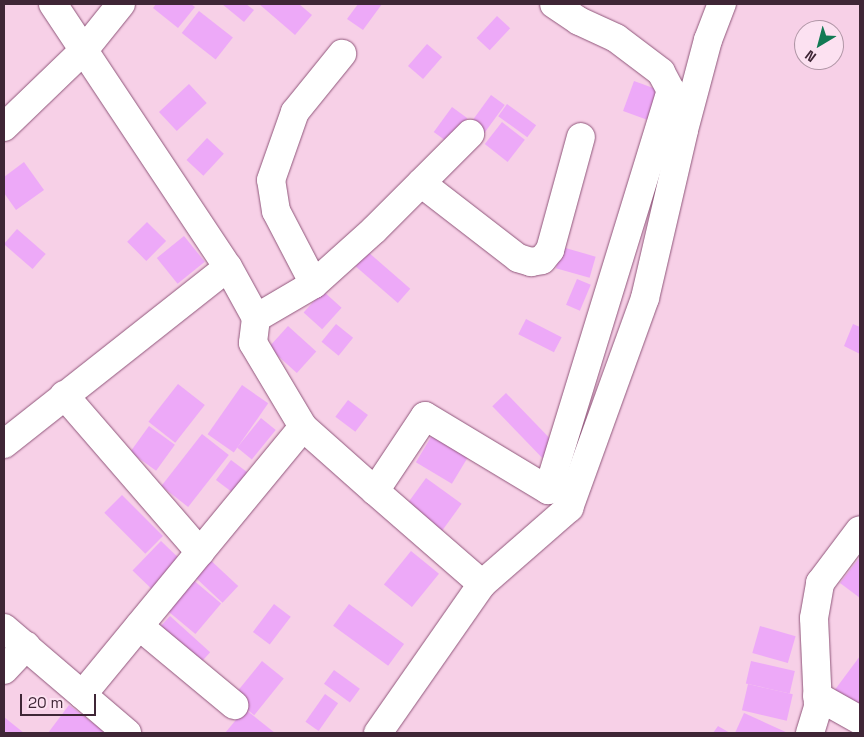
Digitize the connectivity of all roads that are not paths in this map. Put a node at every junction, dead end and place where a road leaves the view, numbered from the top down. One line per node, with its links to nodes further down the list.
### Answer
1 (53, 4): 5 (street)
2 (121, 4): 5 (street)
3 (554, 4): 17 (street)
4 (722, 4): 20 (street)
5 (84, 50): 7 (street); 11 (street)
6 (342, 54): 12 (street)
7 (4, 127)
8 (470, 134): 10 (street)
9 (581, 137): 10 (street)
10 (421, 183): 12 (street)
11 (228, 268): 13 (street); 14 (street)
12 (314, 284): 13 (street)
13 (256, 318): 15 (street)
14 (64, 395): 16 (street); 19 (street)
15 (303, 427): 17 (street); 19 (street)
16 (4, 444)
17 (375, 491): 20 (street)
18 (860, 530): 26 (street)
19 (200, 552): 21 (street)
20 (482, 584): 30 (street)
21 (139, 626): 25 (street); 27 (street)
22 (4, 628): 23 (street)
23 (26, 646): 24 (street); 25 (street)
24 (4, 670)
25 (82, 695): 29 (street)
26 (817, 696): 28 (street); 31 (street)
27 (234, 705)
28 (860, 720)
29 (127, 733)
30 (378, 733)
31 (810, 733)

